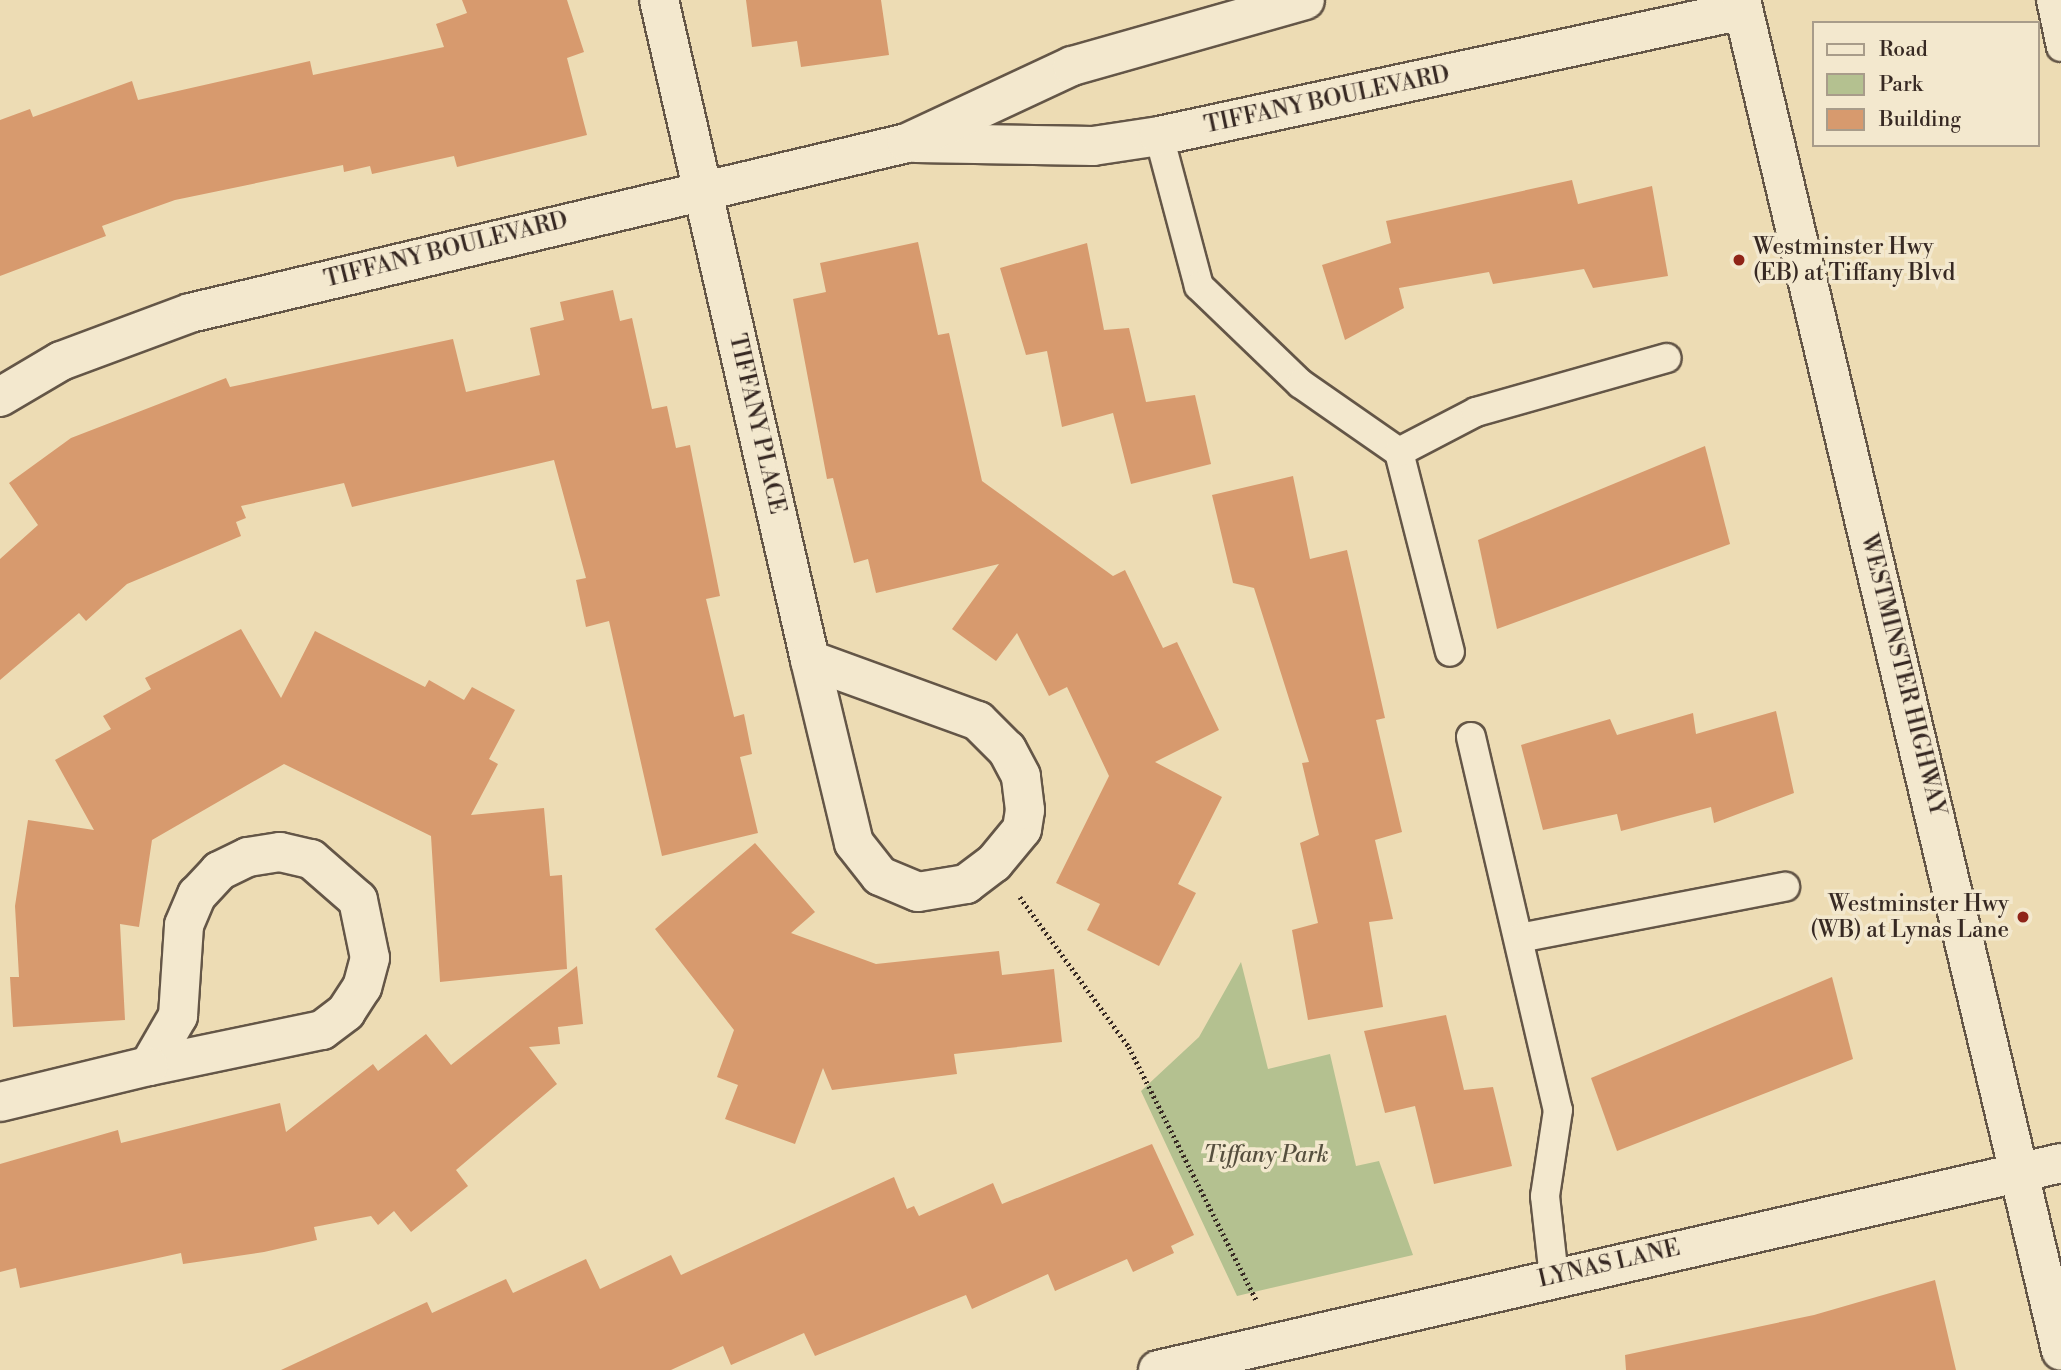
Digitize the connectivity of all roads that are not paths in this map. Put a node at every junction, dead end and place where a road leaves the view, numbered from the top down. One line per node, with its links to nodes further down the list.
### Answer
1 (659, 0): 8 (street, TIFFANY PLACE)
2 (2051, 0): 5 (lane)
3 (1300, 1): 7 (street, TIFFANY BOULEVARD)
4 (1742, 5): 6 (street, TIFFANY BOULEVARD); 20 (street, WESTMINSTER HIGHWAY)
5 (2061, 47)
6 (1158, 136): 7 (street, TIFFANY BOULEVARD); 11 (lane)
7 (906, 143): 8 (street, TIFFANY BOULEVARD)
8 (703, 188): 10 (street, TIFFANY BOULEVARD); 13 (street, TIFFANY PLACE)
9 (1667, 358): 11 (lane)
10 (0, 397)
11 (1399, 452): 12 (lane)
12 (1450, 652)
13 (810, 660): 13 (street, TIFFANY PLACE)
14 (1471, 737): 16 (lane)
15 (1786, 887): 16 (lane)
16 (1519, 938): 21 (lane)
17 (149, 1066): 17 (street); 18 (street)
18 (0, 1102)
19 (2061, 1163): 20 (street, LYNAS LANE)
20 (2021, 1171): 21 (street, LYNAS LANE); 22 (street, WESTMINSTER HIGHWAY)
21 (1555, 1277): 23 (street, LYNAS LANE)
22 (2061, 1351)
23 (1158, 1370)

